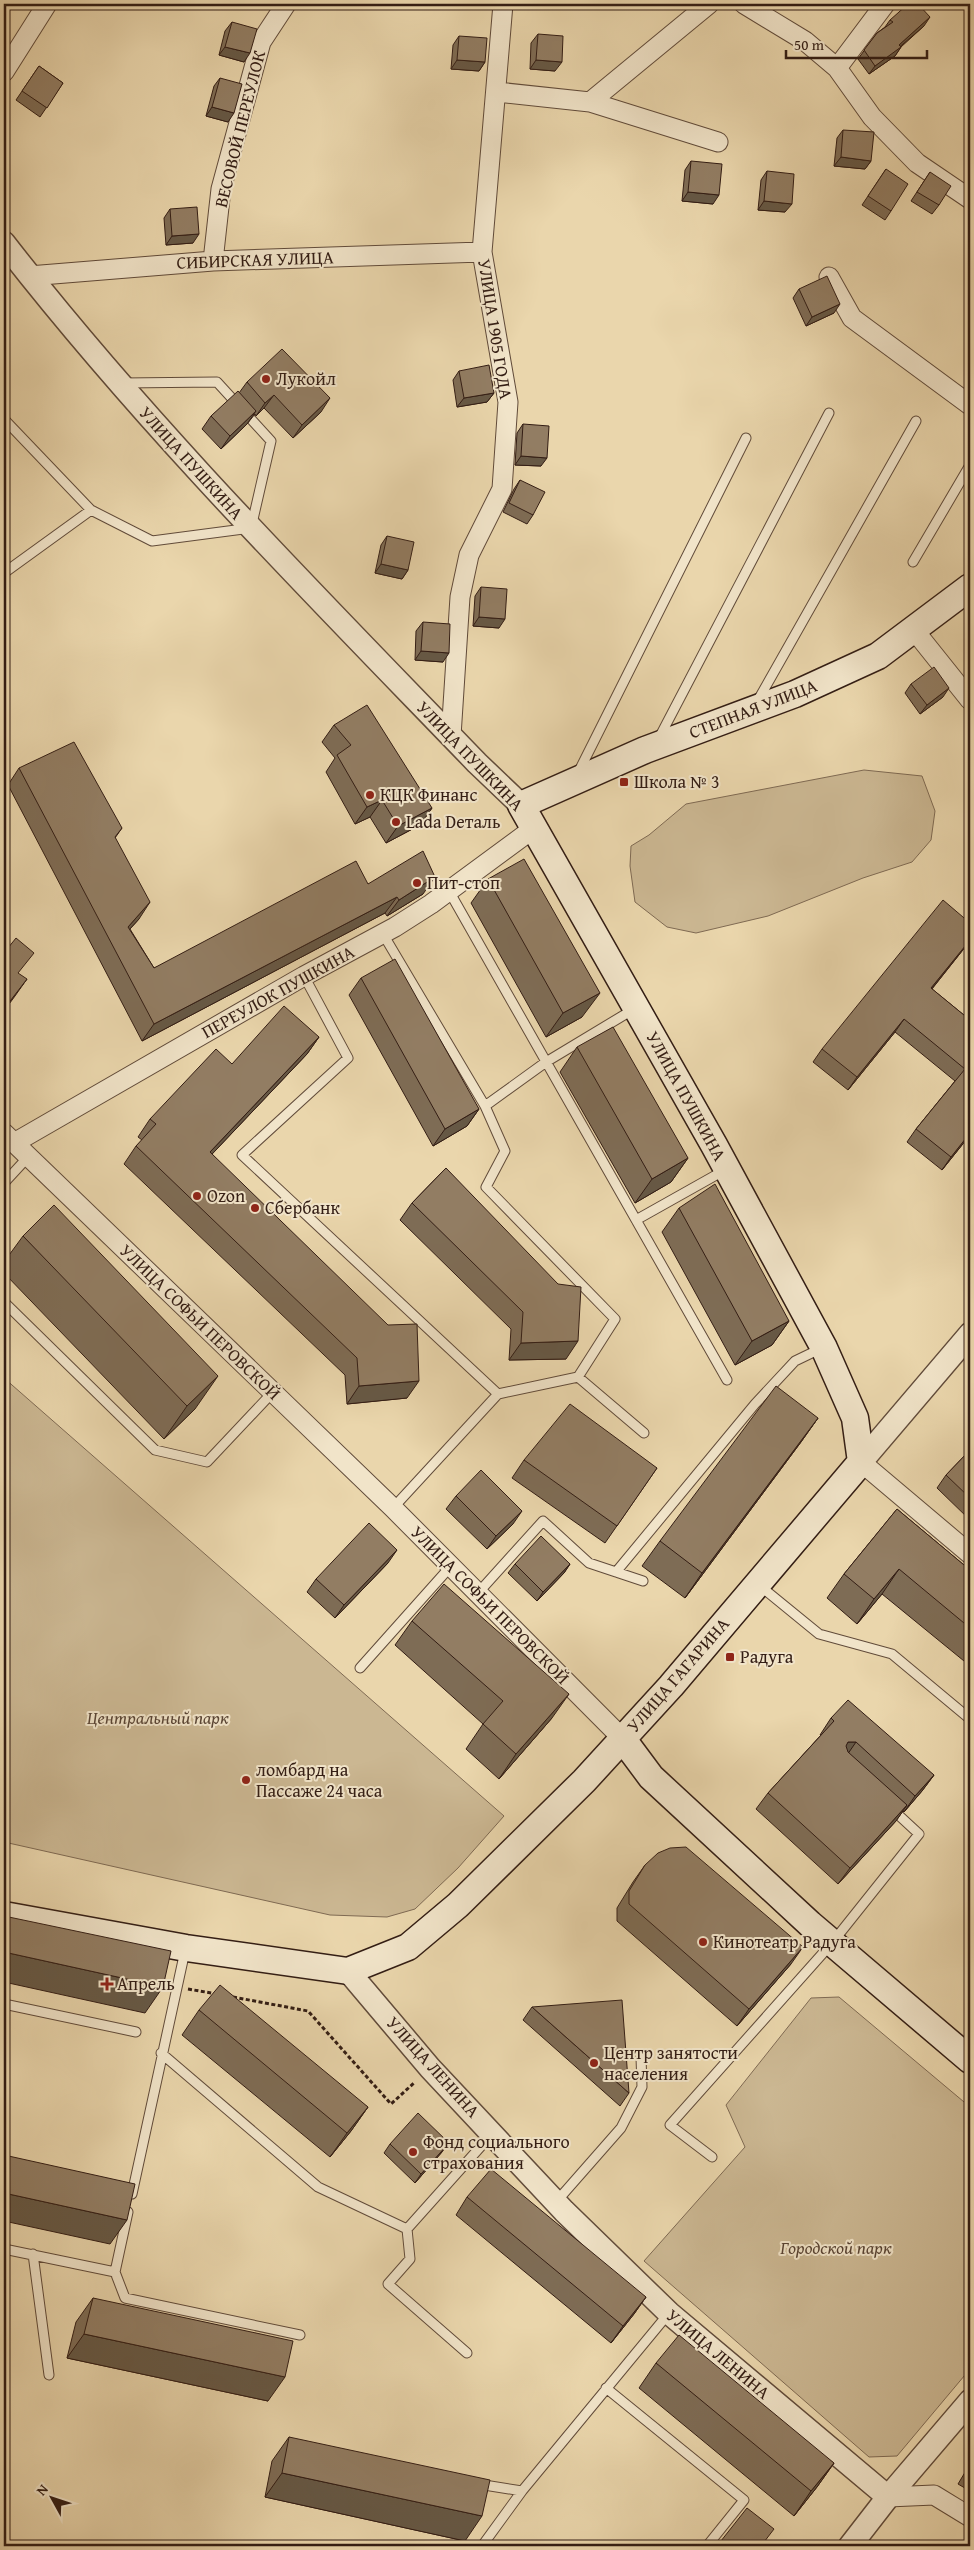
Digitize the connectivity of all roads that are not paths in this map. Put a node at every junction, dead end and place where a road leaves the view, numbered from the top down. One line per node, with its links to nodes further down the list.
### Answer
1 (47, 4): 8 (street)
2 (286, 4): 15 (street, ВЕСОВОЙ ПЕРЕУЛОК)
3 (503, 4): 9 (street, УЛИЦА 1905 ГОДА)
4 (709, 4): 10 (street)
5 (744, 4): 7 (street)
6 (884, 4): 7 (street)
7 (837, 68): 12 (street)
8 (4, 72)
9 (497, 92): 10 (street); 14 (street, УЛИЦА 1905 ГОДА)
10 (590, 102): 11 (street)
11 (718, 142)
12 (970, 199)
13 (4, 244): 16 (street, УЛИЦА ПУШКИНА)
14 (482, 252): 15 (street, СИБИРСКАЯ УЛИЦА); 33 (street, УЛИЦА 1905 ГОДА)
15 (213, 261): 16 (street, СИБИРСКАЯ УЛИЦА)
16 (29, 276): 18 (street, УЛИЦА ПУШКИНА)
17 (829, 277): 19 (street)
18 (120, 383): 26 (street, УЛИЦА ПУШКИНА); 26 (lane)
19 (970, 405)
20 (829, 413): 34 (lane)
21 (4, 419): 25 (lane)
22 (916, 421): 32 (lane)
23 (746, 438): 35 (lane)
24 (970, 465): 27 (lane)
25 (91, 510): 26 (lane); 28 (lane)
26 (251, 528): 33 (street, УЛИЦА ПУШКИНА)
27 (914, 562)
28 (4, 573)
29 (970, 588): 30 (main road, СТЕПНАЯ УЛИЦА)
30 (914, 630): 31 (street); 32 (main road, СТЕПНАЯ УЛИЦА)
31 (970, 700)
32 (752, 710): 34 (main road, СТЕПНАЯ УЛИЦА)
33 (451, 736): 36 (street, УЛИЦА ПУШКИНА)
34 (654, 746): 35 (main road, СТЕПНАЯ УЛИЦА)
35 (574, 782): 36 (main road, СТЕПНАЯ УЛИЦА)
36 (521, 805): 37 (main road, УЛИЦА ПУШКИНА)
37 (534, 828): 38 (street, ПЕРЕУЛОК ПУШКИНА); 41 (main road, УЛИЦА ПУШКИНА)
38 (449, 891): 39 (street, ПЕРЕУЛОК ПУШКИНА); 42 (lane)
39 (382, 934): 40 (street, ПЕРЕУЛОК ПУШКИНА); 43 (lane)
40 (304, 976): 44 (street, ПЕРЕУЛОК ПУШКИНА); 55 (lane)
41 (636, 1007): 42 (lane); 46 (main road, УЛИЦА ПУШКИНА)
42 (546, 1062): 43 (lane); 48 (lane)
43 (485, 1106): 52 (lane)
44 (9, 1138): 45 (street, УЛИЦА СОФЬИ ПЕРОВСКОЙ)
45 (28, 1157): 47 (lane); 54 (street, УЛИЦА СОФЬИ ПЕРОВСКОЙ)
46 (727, 1169): 48 (lane); 51 (main road, УЛИЦА ПУШКИНА)
47 (4, 1183)
48 (636, 1220): 53 (lane)
49 (4, 1302): 54 (lane)
50 (965, 1344): 57 (street, УЛИЦА ГАГАРИНА)
51 (824, 1348): 57 (main road, УЛИЦА ПУШКИНА); 61 (lane)
52 (578, 1377): 55 (lane); 56 (lane)
53 (727, 1380)
54 (273, 1392): 58 (street, УЛИЦА СОФЬИ ПЕРОВСКОЙ)
55 (498, 1394): 58 (lane)
56 (644, 1433)
57 (861, 1462): 59 (street); 63 (main road, УЛИЦА ГАГАРИНА)
58 (394, 1508): 60 (street, УЛИЦА СОФЬИ ПЕРОВСКОЙ)
59 (970, 1554)
60 (451, 1566): 64 (street, УЛИЦА СОФЬИ ПЕРОВСКОЙ); 65 (lane)
61 (616, 1572): 62 (lane); 64 (lane)
62 (643, 1582)
63 (758, 1584): 66 (lane); 67 (main road, УЛИЦА ГАГАРИНА)
64 (478, 1593): 67 (street, УЛИЦА СОФЬИ ПЕРОВСКОЙ)
65 (360, 1668)
66 (970, 1719)
67 (622, 1738): 70 (main road, УЛИЦА СОФЬИ ПЕРОВСКОЙ); 72 (main road, УЛИЦА ГАГАРИНА)
68 (884, 1802): 70 (lane)
69 (4, 1915): 71 (main road)
70 (832, 1943): 77 (main road, УЛИЦА СОФЬИ ПЕРОВСКОЙ); 79 (lane)
71 (186, 1948): 72 (main road); 75 (lane)
72 (348, 1970): 78 (street, УЛИЦА ЛЕНИНА)
73 (4, 2004): 74 (lane)
74 (136, 2032)
75 (161, 2053): 81 (lane); 84 (lane)
76 (642, 2057): 80 (lane)
77 (970, 2060)
78 (493, 2133): 80 (street, УЛИЦА ЛЕНИНА); 81 (lane)
79 (712, 2157)
80 (556, 2202): 85 (street, УЛИЦА ЛЕНИНА)
81 (407, 2229): 87 (lane)
82 (4, 2248): 83 (lane)
83 (32, 2254): 84 (lane); 88 (lane)
84 (115, 2272): 86 (lane)
85 (669, 2313): 89 (lane); 93 (street, УЛИЦА ЛЕНИНА)
86 (300, 2335)
87 (467, 2353)
88 (49, 2374)
89 (606, 2388): 92 (lane); 96 (lane)
90 (970, 2401): 93 (street)
91 (465, 2481): 92 (lane)
92 (522, 2491): 95 (lane)
93 (888, 2497): 94 (street); 97 (street)
94 (970, 2517)
95 (482, 2546)
96 (707, 2546)
97 (850, 2546)

